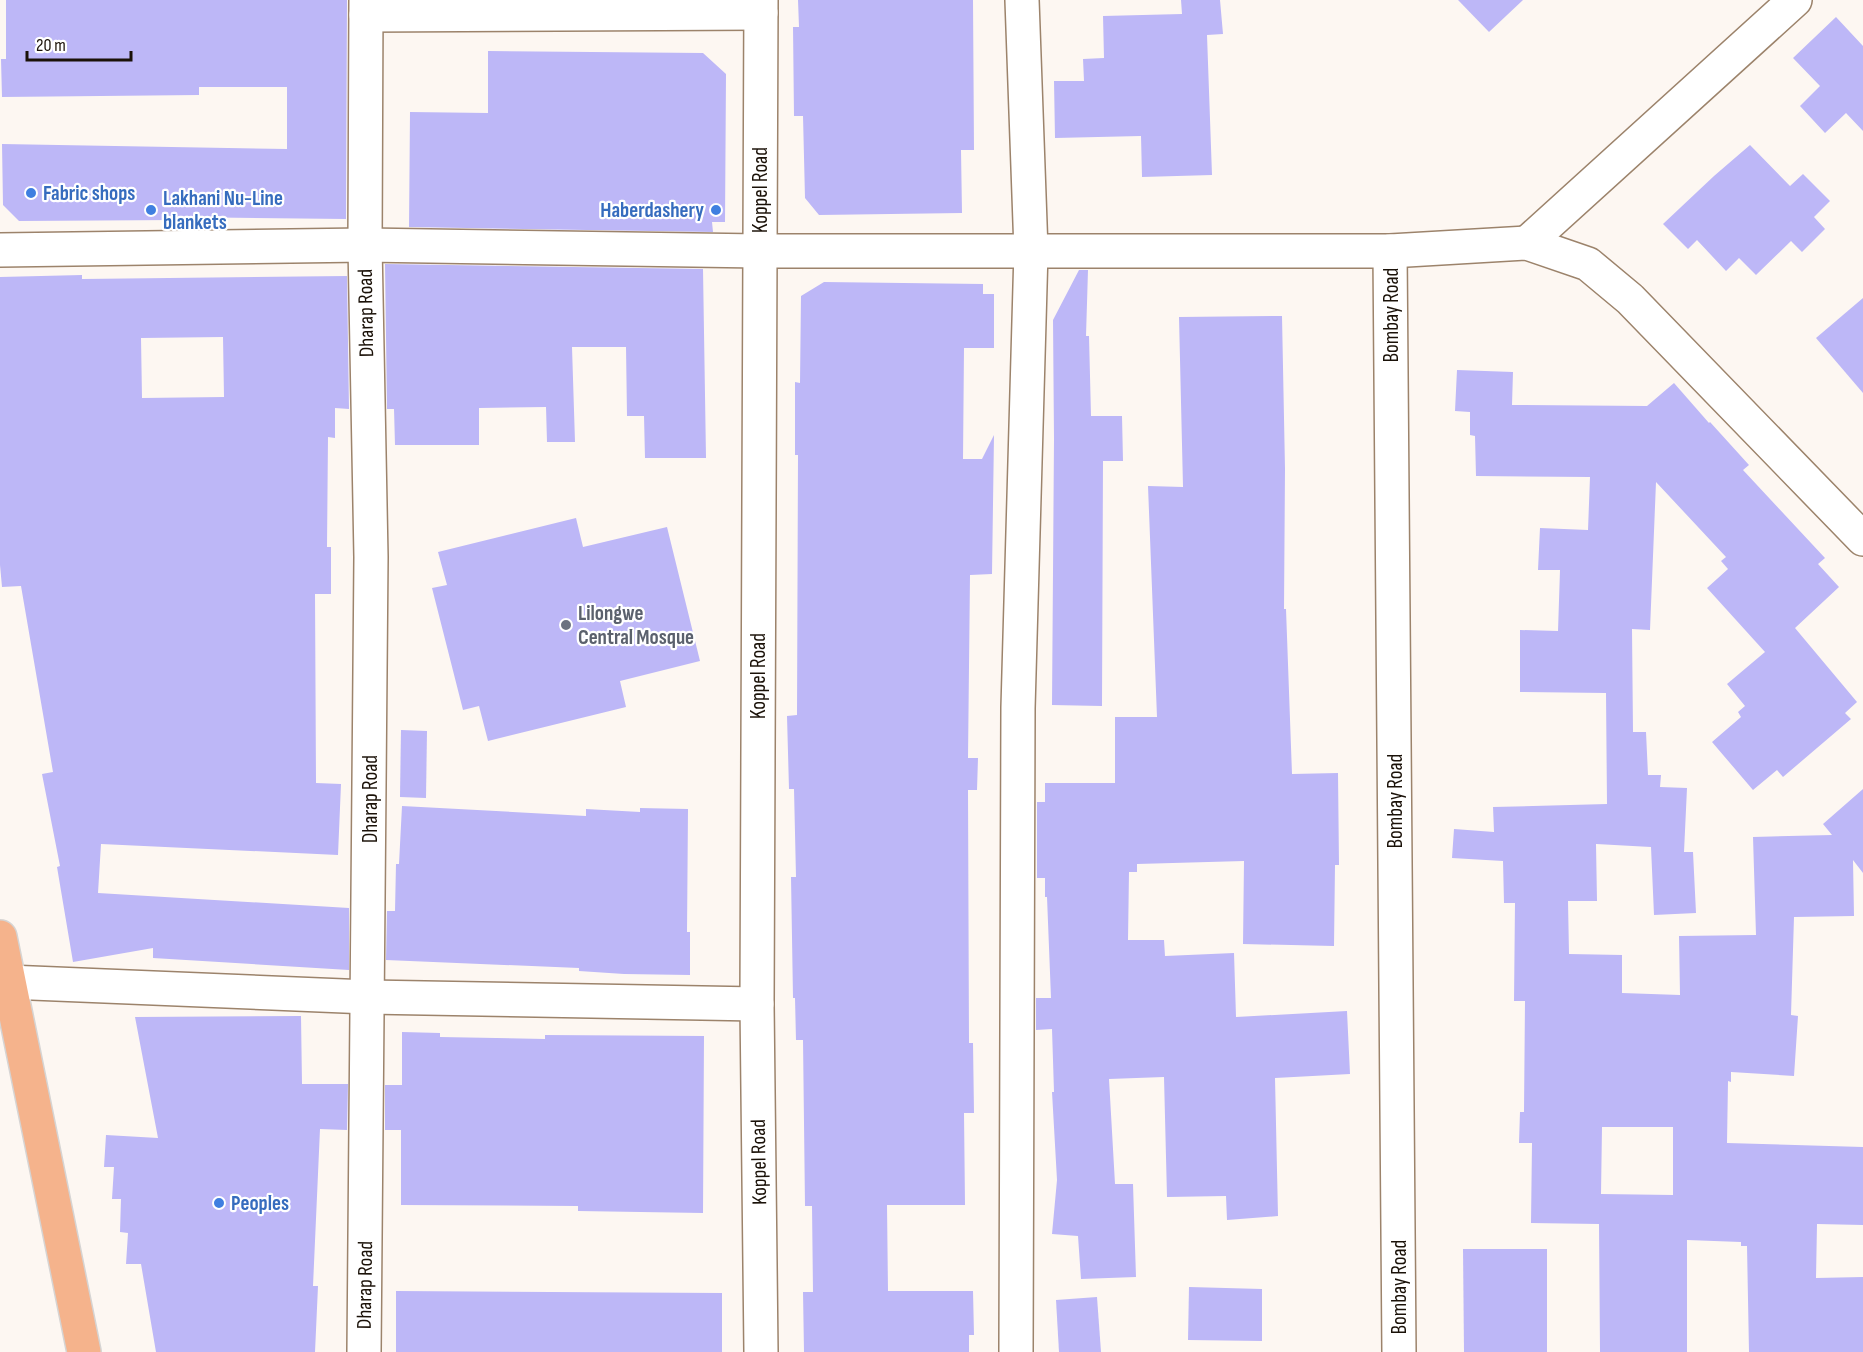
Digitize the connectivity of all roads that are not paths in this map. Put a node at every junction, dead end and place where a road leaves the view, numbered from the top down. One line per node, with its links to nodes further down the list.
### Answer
1 (1022, 0): 9 (street)
2 (1795, 0): 5 (street)
3 (761, 6): 4 (street); 8 (street, Koppel Road)
4 (366, 7): 6 (street, Dharap Road)
5 (1527, 243): 10 (street); 11 (street)
6 (365, 245): 7 (street); 8 (street); 14 (street, Dharap Road)
7 (0, 250)
8 (760, 251): 9 (street); 15 (street, Koppel Road)
9 (1030, 251): 10 (street); 19 (street)
10 (1390, 251): 20 (street, Bombay Road)
11 (1863, 539)
12 (0, 937): 13 (highway)
13 (8, 982): 14 (street); 16 (highway)
14 (368, 997): 15 (street); 17 (street, Dharap Road)
15 (757, 1004): 18 (street, Koppel Road)
16 (84, 1352)
17 (364, 1352)
18 (761, 1352)
19 (1016, 1352)
20 (1399, 1352)

